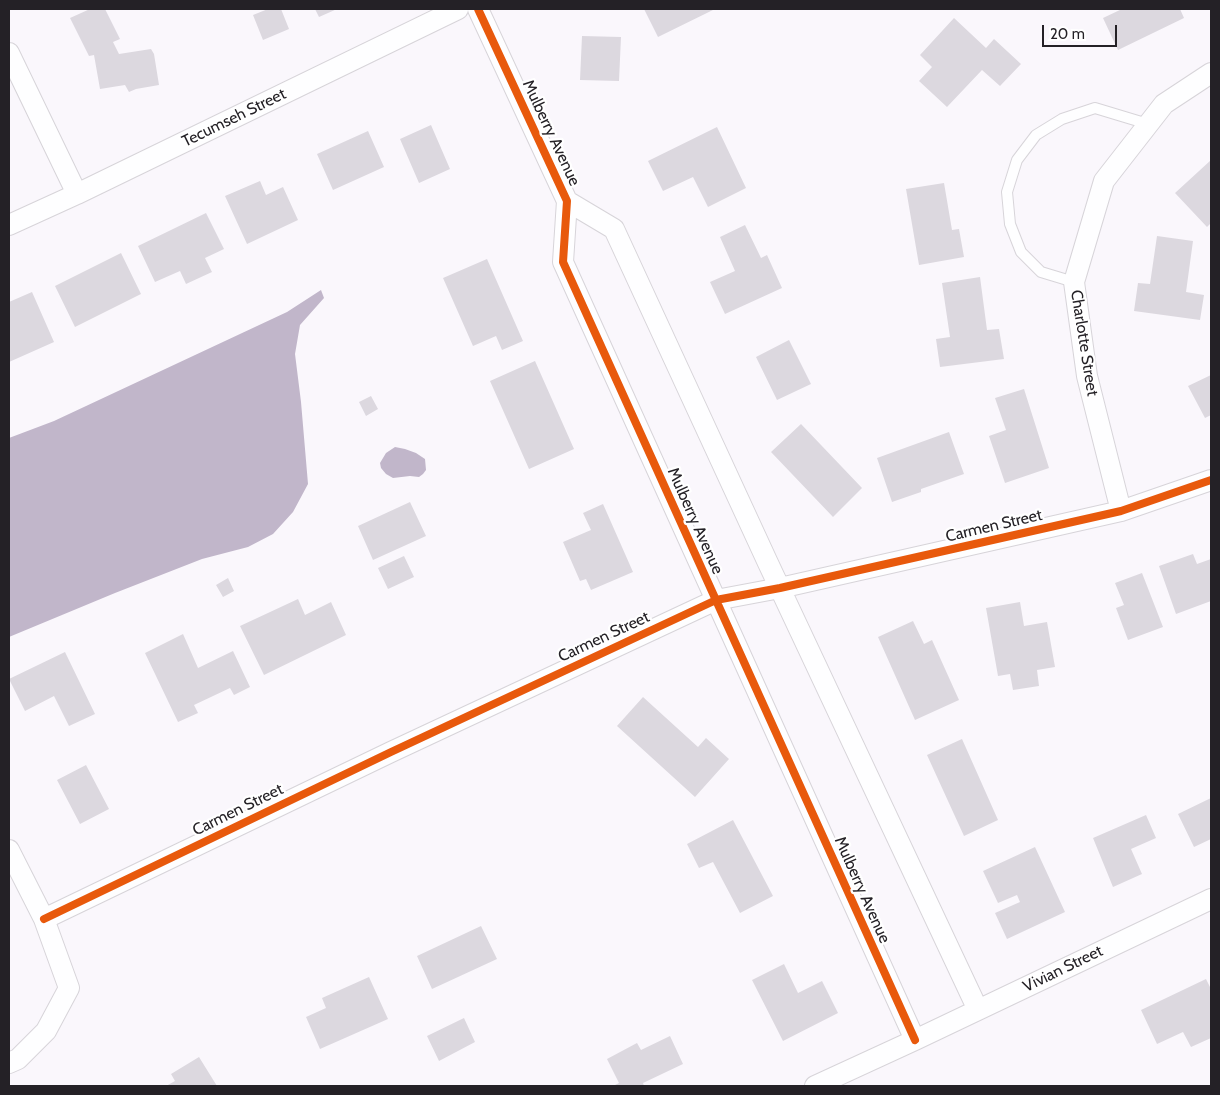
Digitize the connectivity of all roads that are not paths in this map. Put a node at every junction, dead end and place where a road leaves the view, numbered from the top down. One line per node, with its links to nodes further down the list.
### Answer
1 (458, 9): 6 (street, Tecumseh Street)
2 (478, 9): 7 (street, Mulberry Avenue)
3 (9, 53): 6 (street)
4 (1211, 73): 5 (street, Charlotte Street)
5 (1148, 124): 9 (street, Charlotte Street); 9 (lane)
6 (76, 194): 8 (street, Tecumseh Street)
7 (567, 201): 12 (street, Mulberry Avenue); 13 (street, Mulberry Avenue)
8 (9, 225)
9 (1074, 282): 11 (street, Charlotte Street)
10 (1211, 480): 11 (street, Carmen Street)
11 (1120, 511): 12 (street, Carmen Street)
12 (780, 588): 13 (street, Carmen Street); 17 (street, Mulberry Avenue)
13 (716, 600): 16 (street, Carmen Street); 18 (street, Mulberry Avenue)
14 (9, 850): 16 (street)
15 (1211, 899): 17 (street, Vivian Street)
16 (44, 919): 19 (street)
17 (978, 1010): 18 (street, Vivian Street)
18 (915, 1040): 20 (street)
19 (9, 1063)
20 (815, 1086)

